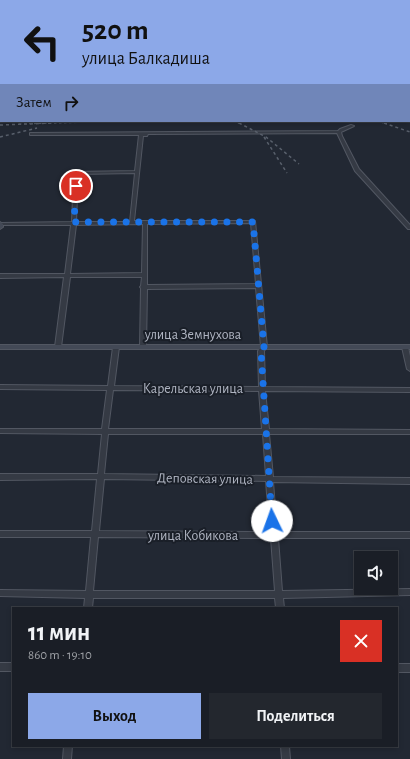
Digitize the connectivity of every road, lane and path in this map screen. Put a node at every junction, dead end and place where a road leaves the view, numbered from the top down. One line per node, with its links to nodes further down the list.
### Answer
1 (352, 126): 2 (street)
2 (339, 132): 3 (street); 10 (street)
3 (161, 133): 4 (street); 5 (street)
4 (31, 134)
5 (137, 172): 6 (street); 7 (street)
6 (74, 222): 7 (street); 9 (street); 13 (street)
7 (132, 222): 8 (street)
8 (145, 222): 12 (street); 14 (street)
9 (0, 225)
10 (410, 228)
11 (0, 276): 13 (street)
12 (143, 276): 13 (street); 15 (street)
13 (67, 277): 17 (street)
14 (258, 286): 15 (street); 20 (street)
15 (143, 288): 19 (street)
16 (0, 347): 17 (street, улица Земнухова)
17 (58, 347): 18 (street, улица Земнухова)
18 (116, 347): 19 (street, улица Земнухова); 24 (street)
19 (143, 347): 20 (street, улица Земнухова)
20 (264, 347): 21 (street, улица Земнухова); 25 (street)
21 (408, 347): 22 (street)
22 (410, 369)
23 (0, 387): 24 (street, Карельская улица)
24 (112, 388): 25 (street, Карельская улица); 28 (street)
25 (262, 388): 26 (street, Карельская улица); 29 (street)
26 (410, 390)
27 (0, 430): 28 (street)
28 (105, 431): 29 (street); 31 (street)
29 (267, 432): 30 (street); 33 (street)
30 (410, 432)
31 (101, 476): 32 (street, Деповская улица); 33 (street, Деповская улица); 36 (street)
32 (0, 477)
33 (270, 480): 34 (street, Деповская улица); 37 (street)
34 (410, 481)
35 (0, 534): 36 (street, улица Кобикова)
36 (94, 535): 37 (street, улица Кобикова); 41 (street)
37 (273, 535): 38 (street, улица Кобикова); 42 (street)
38 (410, 535)
39 (410, 592): 42 (street)
40 (0, 593): 41 (street)
41 (89, 595): 42 (street); 43 (street)
42 (280, 596): 44 (street)
43 (88, 607)
44 (280, 607)
45 (0, 667): 46 (street)
46 (12, 667)
47 (398, 668): 48 (street)
48 (410, 668)
49 (68, 747): 51 (street)
50 (285, 747): 52 (street)
51 (66, 759)
52 (286, 759)

